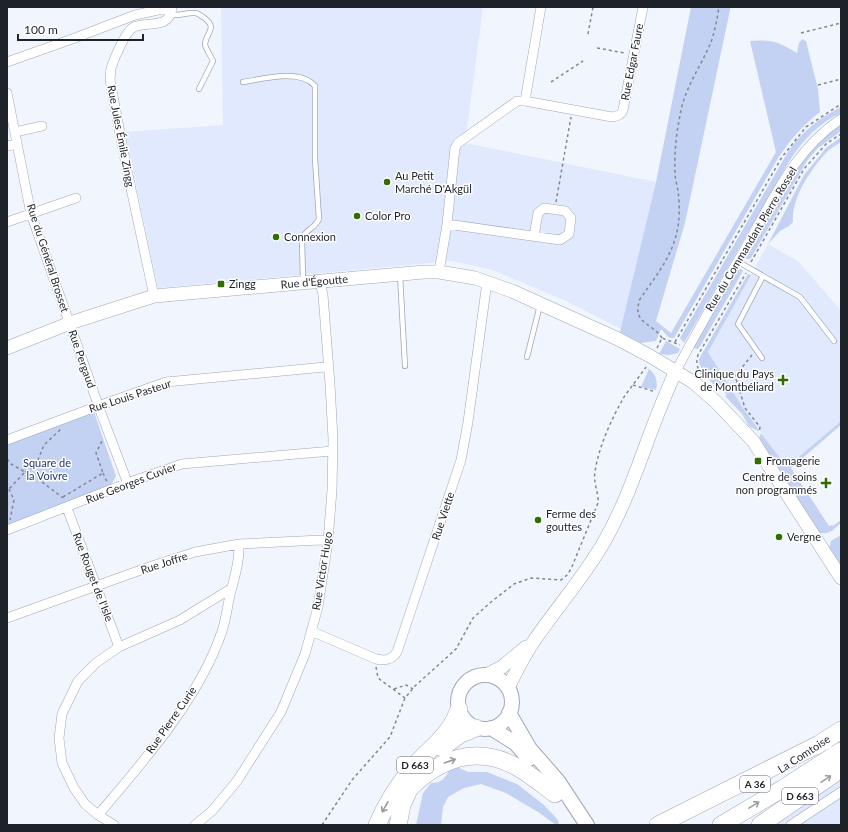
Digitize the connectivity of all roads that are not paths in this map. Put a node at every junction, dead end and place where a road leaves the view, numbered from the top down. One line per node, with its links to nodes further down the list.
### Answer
1 (541, 7): 8 (street)
2 (643, 7): 8 (street, Rue Edgar Faure)
3 (172, 9): 4 (street); 6 (lane); 26 (street, Rue Jules Émile Zingg)
4 (7, 62)
5 (243, 82): 25 (lane)
6 (199, 89)
7 (7, 93): 11 (street, Rue du Général Brosset)
8 (525, 101): 17 (street)
9 (841, 120): 19 (street, Rue du Commandant Pierre Rossel)
10 (42, 126): 11 (street)
11 (15, 132): 12 (street, Rue du Général Brosset)
12 (17, 144): 13 (street); 15 (street, Rue du Général Brosset)
13 (7, 146)
14 (76, 198): 15 (street)
15 (31, 214): 16 (street); 28 (street, Rue du Général Brosset)
16 (7, 222)
17 (447, 224): 18 (street); 20 (street)
18 (534, 236): 18 (street)
19 (737, 261): 22 (lane); 35 (street, Rue du Commandant Pierre Rossel)
20 (439, 272): 21 (main road, Rue d'Égoutte); 24 (main road, Rue d'Égoutte)
21 (400, 275): 23 (main road, Rue d'Égoutte); 33 (lane)
22 (763, 276): 29 (lane); 32 (lane)
23 (320, 282): 25 (main road, Rue d'Égoutte); 34 (street, Rue Victor Hugo)
24 (487, 282): 27 (main road, Rue d'Égoutte); 48 (street, Rue Viette)
25 (303, 283): 26 (main road, Rue d'Égoutte)
26 (154, 296): 28 (main road, Rue d'Égoutte)
27 (540, 305): 31 (lane); 35 (main road, Rue d'Égoutte)
28 (70, 323): 30 (main road, Rue d'Égoutte); 36 (street, Rue Pergaud)
29 (834, 341)
30 (7, 348)
31 (527, 357)
32 (762, 358)
33 (405, 366)
34 (329, 368): 36 (street, Rue Louis Pasteur); 38 (street, Rue Victor Hugo)
35 (676, 371): 44 (main road, Rue d'Égoutte); 49 (main road)
36 (98, 406): 37 (street, Rue Louis Pasteur); 39 (street, Rue Pergaud)
37 (7, 440)
38 (332, 451): 39 (street, Rue Georges Cuvier); 42 (street, Rue Victor Hugo)
39 (128, 484): 40 (street, Rue Georges Cuvier)
40 (67, 508): 41 (street, Rue Georges Cuvier); 45 (street, Rue Rouget de l'Isle)
41 (7, 530)
42 (328, 541): 43 (street, Rue Joffre); 48 (street, Rue Victor Hugo)
43 (239, 544): 45 (street, Rue Joffre); 46 (street, Rue Pierre Curie)
44 (841, 578)
45 (97, 586): 47 (street, Rue Joffre); 50 (street, Rue Rouget de l'Isle)
46 (232, 588): 50 (street); 63 (street, Rue Pierre Curie)
47 (7, 618)
48 (311, 632): 65 (street, Rue Victor Hugo)
49 (534, 641): 51 (main road); 52 (main road)
50 (119, 646): 63 (street)
51 (486, 675): 52 (main road); 53 (main road)
52 (508, 688): 54 (main road)
53 (459, 710): 55 (main road); 66 (highway, D 663, one-way to 66)
54 (510, 713): 55 (main road); 69 (main road)
55 (484, 728): 60 (highway, D 663); 62 (main road)
56 (841, 730): 57 (highway, La Comtoise / A 36)
57 (825, 741): 70 (highway); 71 (highway, La Comtoise / A 36)
58 (841, 751): 72 (highway, La Comtoise / A 36, one-way to 58)
59 (841, 769): 73 (highway, D 663, one-way to 59)
60 (407, 791): 62 (highway, one-way to 62); 67 (highway)
61 (841, 792): 74 (street)
62 (555, 794): 68 (main road)
63 (98, 815): 64 (street)
64 (114, 825)
65 (195, 825)
66 (377, 825)
67 (398, 825)
68 (576, 825)
69 (587, 825)
70 (658, 825)
71 (684, 825)
72 (721, 825)
73 (760, 825)
74 (792, 825)

